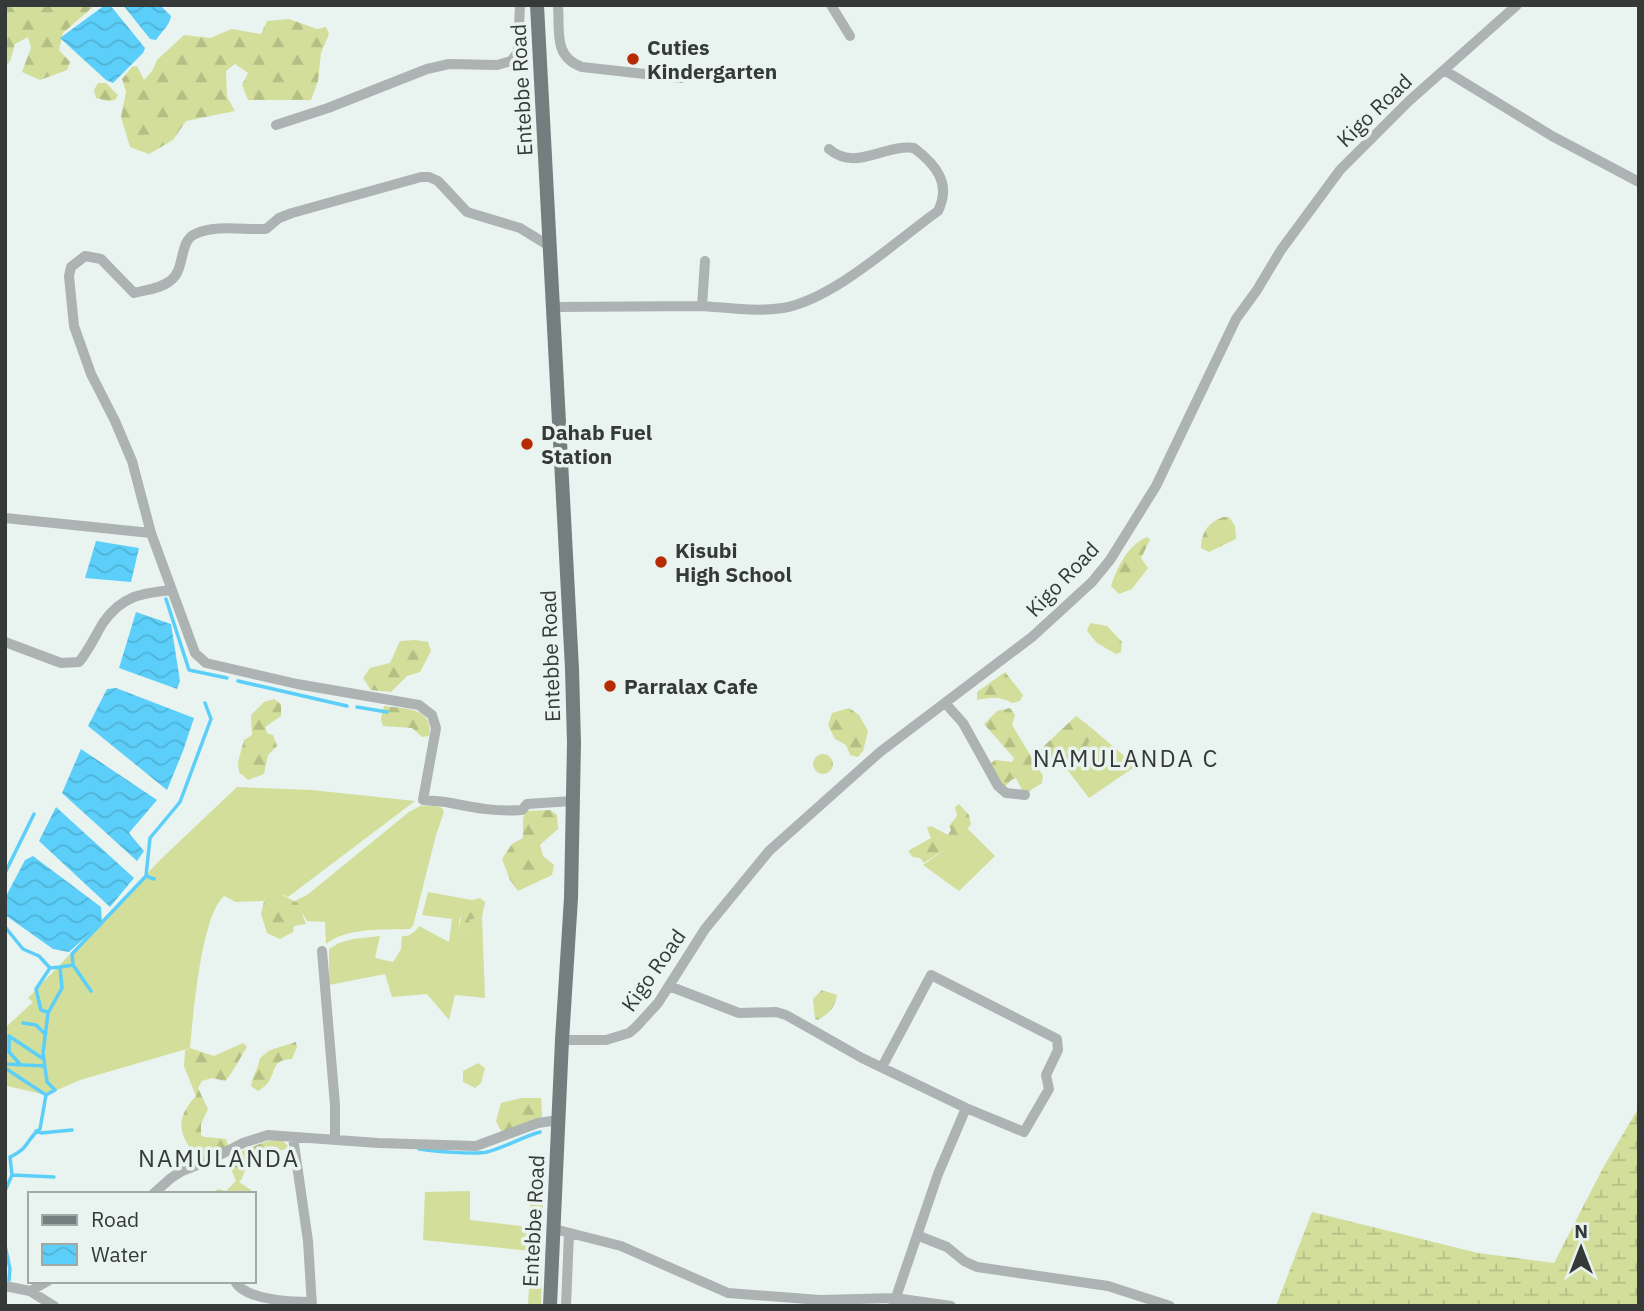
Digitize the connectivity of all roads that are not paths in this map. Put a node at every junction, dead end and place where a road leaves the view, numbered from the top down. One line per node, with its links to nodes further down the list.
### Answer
1 (520, 5): 9 (street)
2 (537, 5): 12 (main road, Entebbe Road)
3 (558, 5): 8 (street)
4 (831, 5): 6 (street)
5 (1517, 5): 7 (street, Kigo Road)
6 (850, 36)
7 (1444, 70): 11 (street); 20 (street, Kigo Road)
8 (681, 78)
9 (276, 125)
10 (828, 149): 14 (street)
11 (1639, 182)
12 (551, 247): 15 (main road, Entebbe Road); 17 (street)
13 (705, 261): 14 (street)
14 (702, 306): 15 (street)
15 (554, 307): 22 (main road, Entebbe Road)
16 (5, 518): 17 (street)
17 (151, 533): 18 (street)
18 (172, 590): 19 (street); 22 (street)
19 (5, 642)
20 (944, 704): 21 (street); 24 (street, Kigo Road)
21 (1025, 796)
22 (572, 801): 25 (main road, Entebbe Road)
23 (321, 951): 30 (street)
24 (669, 986): 25 (street, Kigo Road); 26 (street)
25 (562, 1040): 28 (main road, Entebbe Road)
26 (881, 1067): 27 (street); 27 (street)
27 (966, 1108): 34 (street)
28 (559, 1120): 30 (street); 32 (main road, Entebbe Road)
29 (293, 1137): 30 (street); 31 (street); 40 (street)
30 (335, 1140)
31 (156, 1192)
32 (554, 1229): 33 (street); 42 (main road, Entebbe Road)
33 (569, 1233): 39 (street); 43 (street)
34 (919, 1236): 39 (street); 45 (street)
35 (45, 1283): 38 (street)
36 (237, 1283): 40 (street)
37 (5, 1286): 38 (street)
38 (30, 1292): 41 (street)
39 (894, 1302): 44 (street)
40 (312, 1304)
41 (54, 1306)
42 (550, 1306)
43 (566, 1306)
44 (951, 1306)
45 (1170, 1306)

